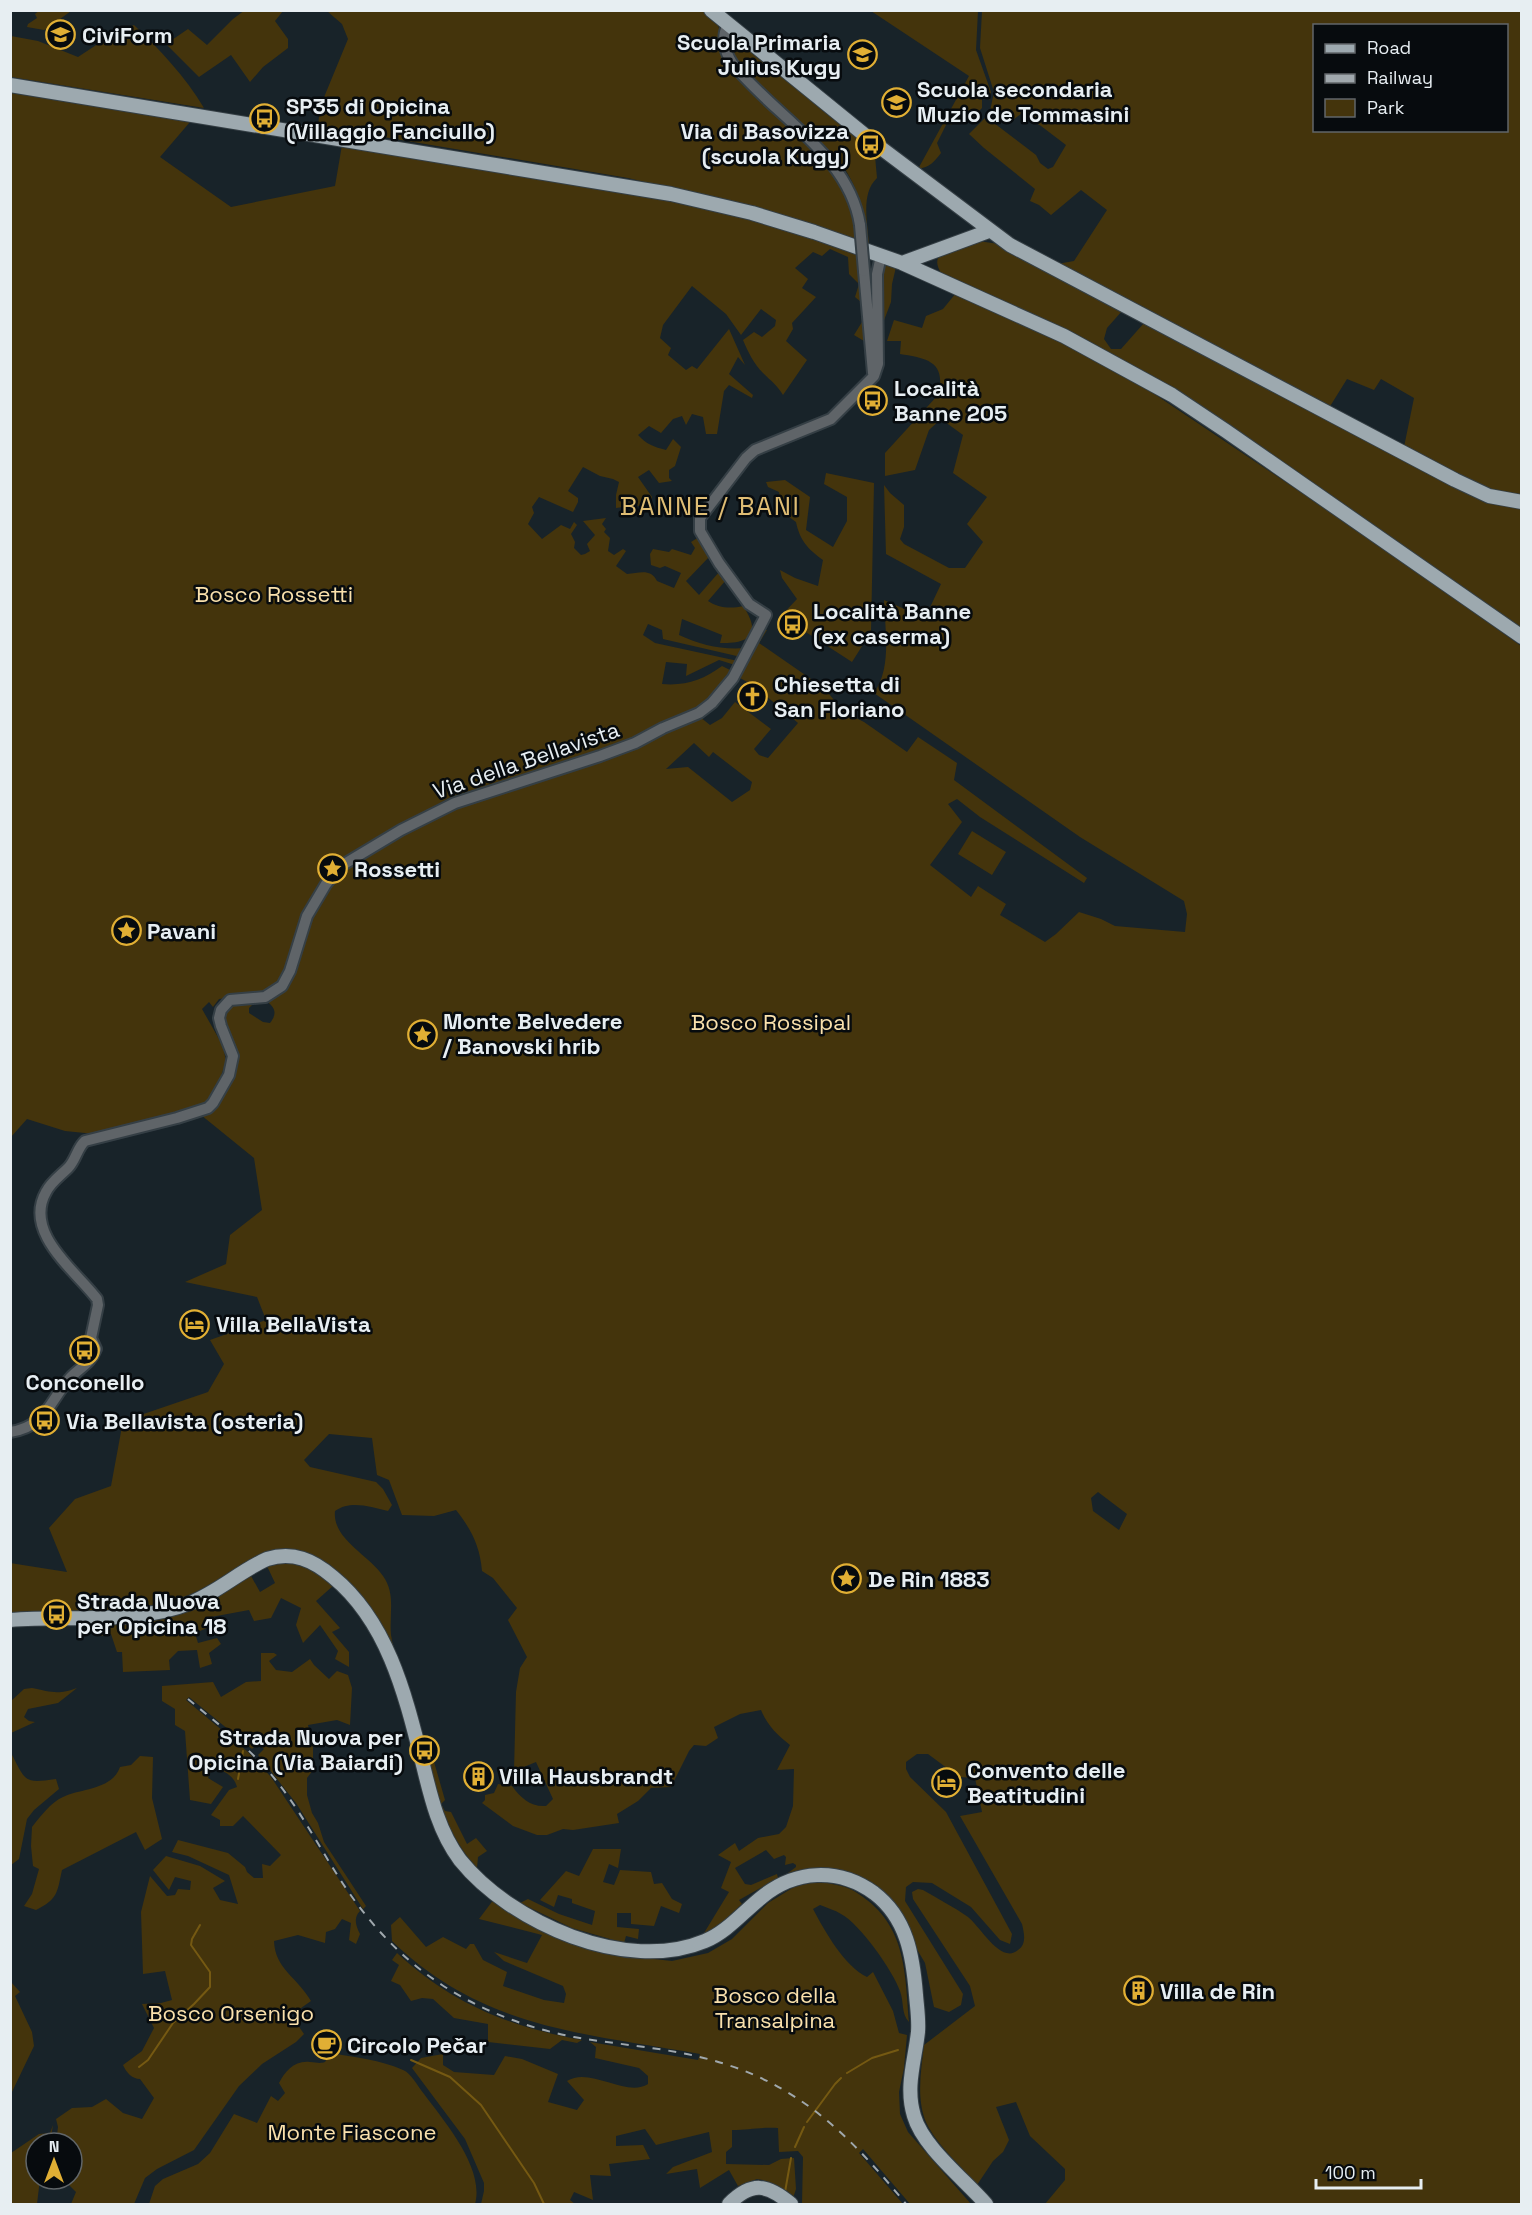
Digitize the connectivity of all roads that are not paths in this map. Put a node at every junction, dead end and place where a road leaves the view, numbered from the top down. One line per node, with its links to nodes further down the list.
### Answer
1 (711, 10): 2 (main road)
2 (728, 24): 4 (main road); 7 (street, bridge)
3 (10, 86): 5 (main road)
4 (989, 231): 6 (main road); 8 (main road)
5 (881, 256): 6 (main road); 7 (street)
6 (902, 263): 9 (main road)
7 (874, 376): 10 (street, Via della Bellavista)
8 (1521, 502)
9 (1521, 638)
10 (10, 1432)
11 (10, 1620): 14 (main road)
12 (729, 2205): 13 (main road)
13 (792, 2205)
14 (986, 2205)

